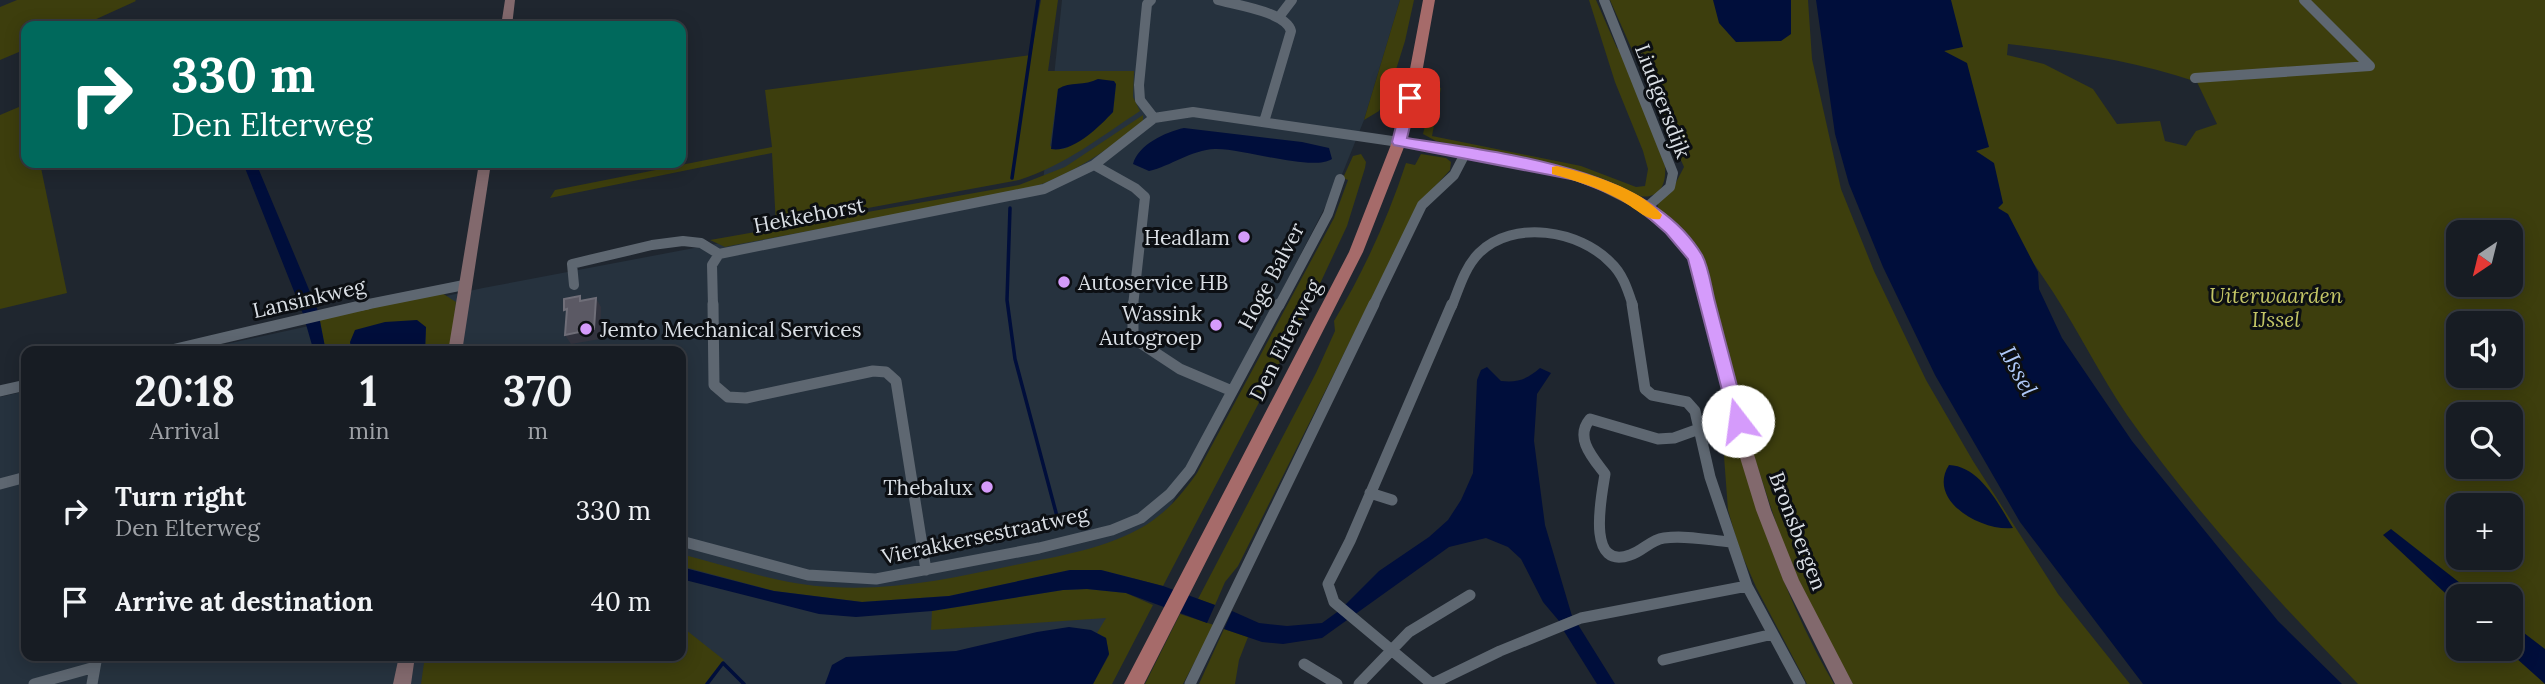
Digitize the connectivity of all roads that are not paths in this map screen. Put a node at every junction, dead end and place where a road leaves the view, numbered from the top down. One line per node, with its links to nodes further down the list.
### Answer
1 (510, 0): 9 (street)
2 (1151, 0): 11 (street)
3 (1218, 0): 8 (street)
4 (1292, 0): 8 (street)
5 (1429, 0): 13 (main road, Den Elterweg)
6 (1604, 0): 18 (street, Liudgersdijk)
7 (2304, 0): 10 (street)
8 (1279, 17): 12 (street)
9 (508, 21)
10 (2196, 78)
11 (1154, 118): 12 (street, Hekkehorst); 15 (street, Hekkehorst)
12 (1264, 122): 13 (street, Hekkehorst)
13 (1399, 142): 14 (street, Bronsbergen); 46 (main road, Den Elterweg)
14 (1466, 152): 18 (street, Bronsbergen); 47 (street)
15 (1094, 164): 19 (street, Hekkehorst); 26 (street)
16 (484, 168): 20 (street)
17 (1340, 179): 26 (street, Hoge Balver)
18 (1646, 208): 52 (street, Bronsbergen)
19 (719, 254): 21 (street); 34 (street)
20 (464, 285): 22 (street, Lansinkweg); 23 (street)
21 (574, 285)
22 (188, 346)
23 (456, 346)
24 (21, 385): 25 (street)
25 (0, 391)
26 (1232, 391): 34 (street, Vierakkersestraatweg)
27 (1699, 429): 30 (street); 33 (street); 33 (street)
28 (21, 478): 29 (street)
29 (0, 484)
30 (1370, 493): 31 (street); 38 (street)
31 (1392, 500)
32 (686, 542): 34 (street, Vierakkersestraatweg)
33 (1730, 542): 35 (street)
34 (926, 570)
35 (1747, 586): 37 (street); 50 (street)
36 (1470, 595): 38 (street)
37 (1773, 634): 39 (street); 51 (street)
38 (1391, 647): 49 (street); 50 (street)
39 (1663, 660)
40 (406, 661): 45 (street)
41 (96, 662): 43 (street); 44 (street)
42 (1304, 664): 48 (street)
43 (34, 684)
44 (92, 684)
45 (402, 684)
46 (1134, 684)
47 (1190, 684)
48 (1338, 684)
49 (1359, 684)
50 (1432, 684)
51 (1800, 684)
52 (1844, 684)

